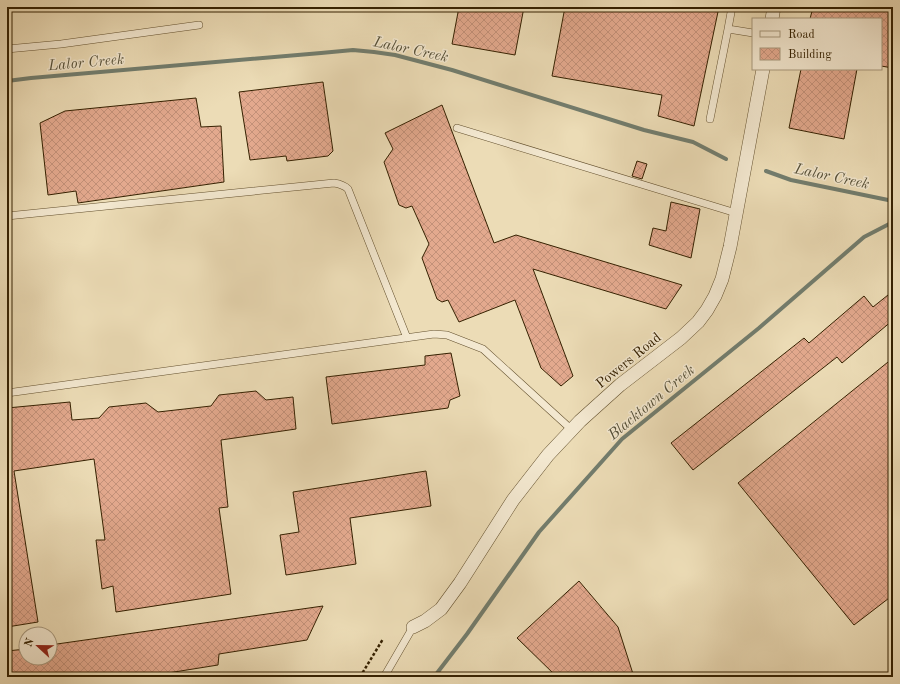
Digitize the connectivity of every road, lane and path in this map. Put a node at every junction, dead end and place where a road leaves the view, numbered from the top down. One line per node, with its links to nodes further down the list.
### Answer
1 (732, 7): 5 (lane)
2 (774, 7): 3 (street)
3 (772, 18)
4 (200, 25): 7 (lane)
5 (728, 29): 6 (lane); 9 (lane)
6 (752, 34)
7 (7, 49)
8 (763, 70): 11 (street, Powers Road)
9 (710, 119)
10 (457, 128): 11 (lane)
11 (736, 213): 15 (street, Powers Road)
12 (7, 216): 13 (lane)
13 (406, 338): 14 (lane); 15 (lane)
14 (7, 393)
15 (572, 430): 16 (street, Powers Road)
16 (413, 627): 19 (lane)
17 (383, 639): 18 (path)
18 (360, 677)
19 (384, 677)

